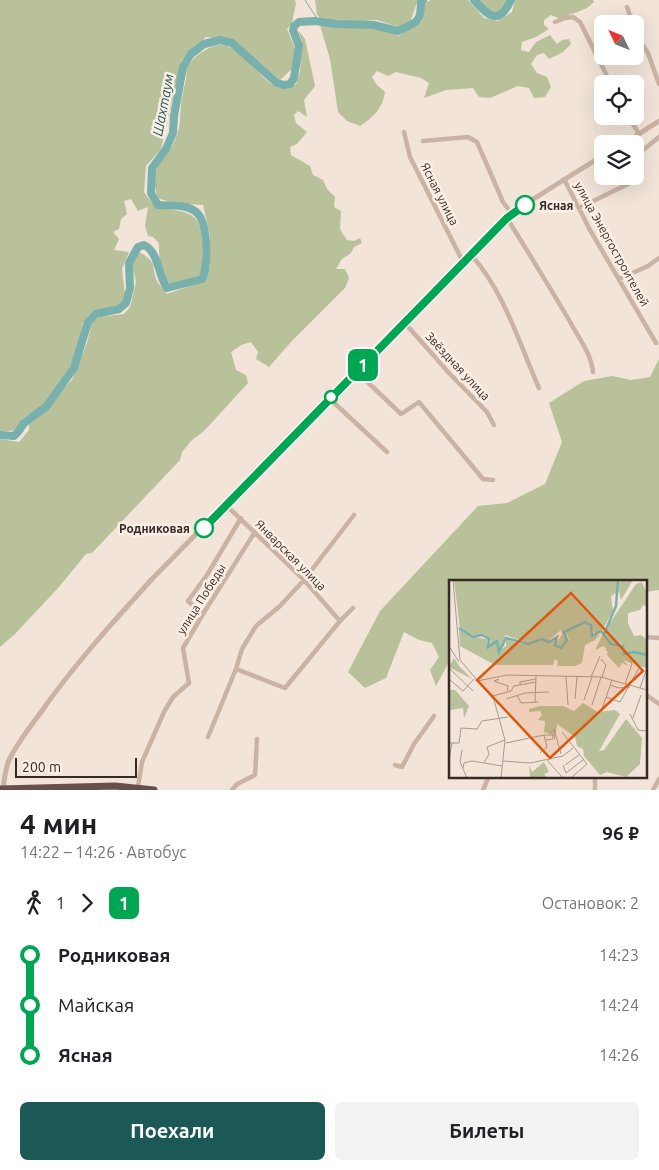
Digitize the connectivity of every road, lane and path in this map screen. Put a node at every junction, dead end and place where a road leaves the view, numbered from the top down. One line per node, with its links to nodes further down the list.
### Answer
1 (628, 8): 2 (street)
2 (630, 15)
3 (555, 22): 5 (street)
4 (644, 47): 6 (street)
5 (606, 75)
6 (659, 84)
7 (659, 122): 10 (street)
8 (634, 125): 10 (street)
9 (404, 132): 22 (street, Ясная улица)
10 (639, 134)
11 (659, 137): 13 (street)
12 (423, 141): 18 (street)
13 (644, 149)
14 (594, 161): 15 (street)
15 (564, 180): 17 (street, улица Энергостроителей); 18 (street)
16 (626, 185): 17 (street)
17 (579, 208): 23 (street, улица Энергостроителей)
18 (511, 213): 19 (street)
19 (507, 218): 20 (street); 27 (street)
20 (470, 255): 22 (street); 28 (street)
21 (659, 258): 23 (street)
22 (463, 262): 24 (street)
23 (619, 279): 25 (street, улица Энергостроителей)
24 (404, 322): 26 (street); 30 (street, Звёздная улица)
25 (656, 343)
26 (356, 371): 29 (street); 32 (street)
27 (593, 372)
28 (539, 388)
29 (330, 399): 31 (street); 33 (street)
30 (494, 426)
31 (387, 452)
32 (493, 480)
33 (226, 505): 35 (street, Январская улица); 53 (street)
34 (354, 515): 37 (street)
35 (241, 518): 36 (street, Январская улица); 39 (street)
36 (256, 532): 37 (street, Январская улица); 39 (street, улица Победы)
37 (304, 580): 40 (street, Январская улица); 43 (street)
38 (353, 608): 40 (street)
39 (203, 614): 52 (street, улица Победы)
40 (340, 621): 43 (street)
41 (646, 637): 42 (street)
42 (659, 638)
43 (236, 669): 47 (street)
44 (646, 695): 45 (street)
45 (659, 704)
46 (434, 716): 49 (street)
47 (208, 737)
48 (257, 739): 55 (street)
49 (395, 765)
50 (488, 778): 56 (street)
51 (659, 778): 57 (street)
52 (138, 787): 53 (highway); 54 (highway)
53 (2, 790)
54 (154, 790)
55 (232, 790)
56 (483, 790)
57 (653, 790)

